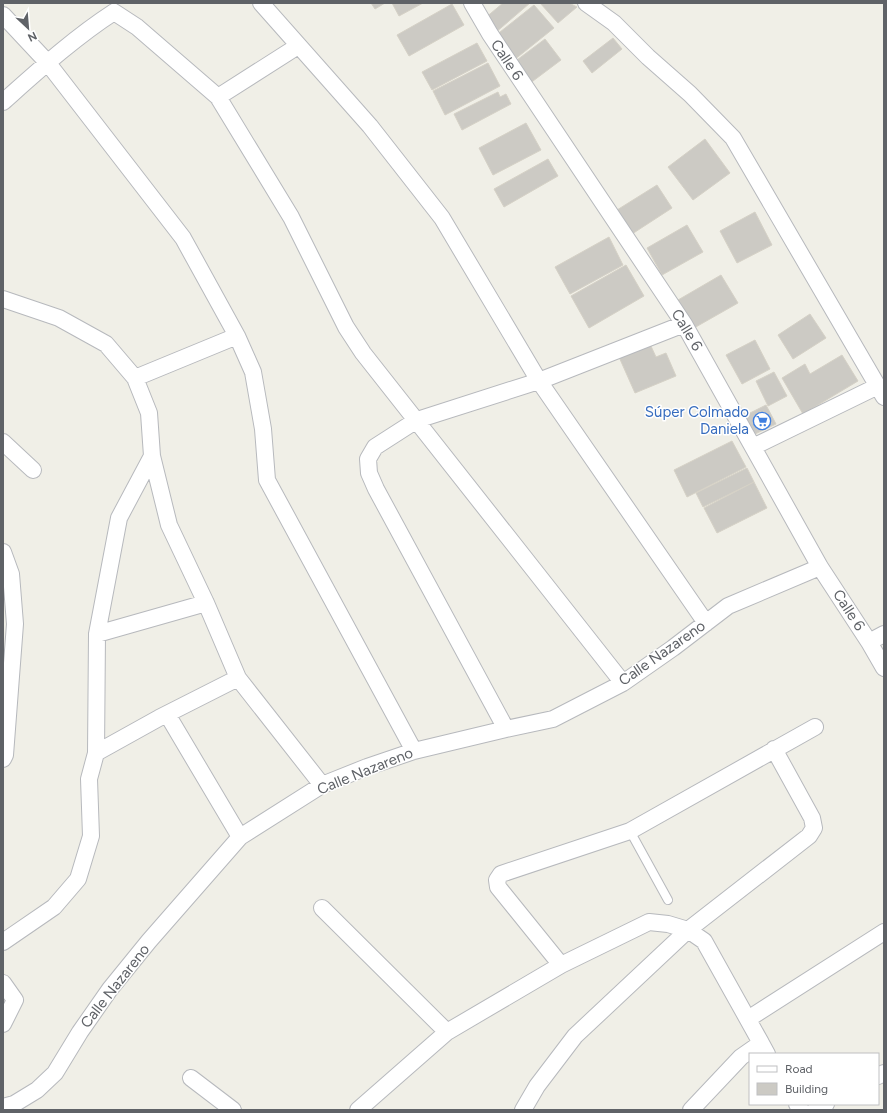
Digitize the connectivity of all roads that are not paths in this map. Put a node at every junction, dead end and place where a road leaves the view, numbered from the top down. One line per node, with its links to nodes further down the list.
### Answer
1 (261, 3): 6 (street)
2 (472, 3): 11 (street, Calle 6)
3 (586, 3): 15 (street)
4 (118, 8): 7 (street); 8 (street)
5 (3, 15): 7 (street)
6 (298, 46): 8 (street); 14 (street)
7 (47, 62): 9 (street); 12 (street)
8 (218, 96): 16 (street)
9 (3, 102)
10 (3, 298): 13 (street)
11 (684, 324): 14 (street); 18 (street, Calle 6)
12 (237, 336): 13 (street); 36 (street)
13 (135, 378): 19 (street)
14 (539, 381): 16 (street); 24 (street)
15 (881, 392): 18 (street)
16 (417, 420): 31 (street); 34 (street)
17 (3, 442): 20 (street)
18 (753, 447): 22 (street, Calle 6)
19 (152, 456): 23 (street); 26 (street)
20 (33, 470)
21 (3, 552): 25 (street)
22 (820, 566): 24 (street, Calle Nazareno); 28 (street, Calle 6)
23 (206, 603): 26 (street); 30 (street)
24 (706, 622): 31 (street, Calle Nazareno)
25 (9, 626): 38 (street)
26 (97, 634): 37 (street)
27 (884, 634): 28 (street)
28 (869, 642): 29 (street, Calle 6)
29 (884, 668)
30 (238, 678): 32 (street); 39 (street)
31 (623, 683): 34 (street, Calle Nazareno)
32 (167, 714): 37 (street); 41 (street)
33 (815, 727): 35 (street)
34 (506, 729): 36 (street, Calle Nazareno)
35 (774, 750): 40 (street); 44 (street)
36 (414, 751): 39 (street, Calle Nazareno)
37 (96, 753): 46 (street)
38 (3, 759)
39 (322, 785): 41 (street, Calle Nazareno)
40 (630, 831): 42 (lane); 47 (street)
41 (240, 837): 57 (street, Calle Nazareno)
42 (668, 900)
43 (322, 908): 51 (street)
44 (688, 930): 47 (street); 49 (street); 60 (street)
45 (884, 932): 49 (street)
46 (3, 942)
47 (561, 965): 51 (street)
48 (3, 983): 50 (street)
49 (748, 1019): 52 (street)
50 (3, 1024)
51 (447, 1032): 59 (street)
52 (764, 1049): 53 (street)
53 (752, 1053)
54 (749, 1054): 61 (street)
55 (191, 1078): 58 (street)
56 (824, 1105): 62 (street)
57 (3, 1107)
58 (233, 1110)
59 (358, 1110)
60 (523, 1110)
61 (691, 1110)
62 (815, 1110)

